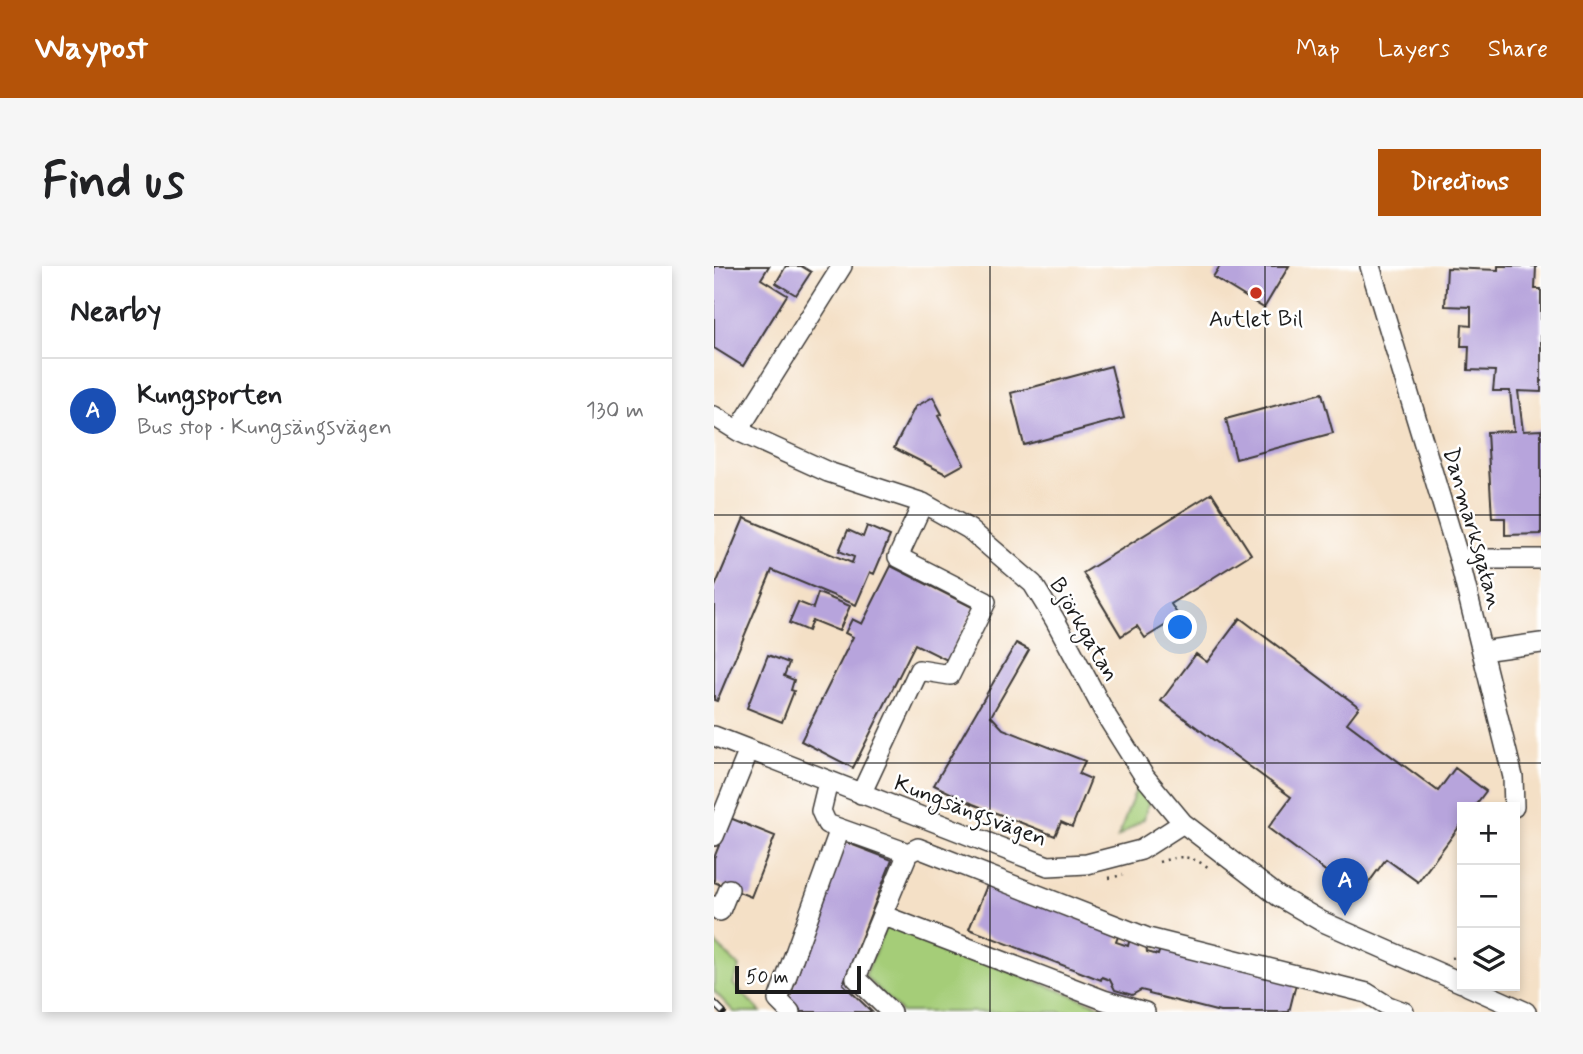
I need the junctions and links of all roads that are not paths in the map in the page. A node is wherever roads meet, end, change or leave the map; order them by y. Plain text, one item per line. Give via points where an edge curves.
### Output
1 (842, 266) edge
2 (1370, 266) edge
3 (714, 416) edge
4 (738, 430) junction
5 (923, 503) junction
6 (1459, 559) junction
7 (1530, 564) edge
8 (1541, 643) edge
9 (1482, 651) junction
10 (714, 736) edge
11 (749, 750) junction
12 (828, 782) junction
13 (861, 794) junction
14 (1514, 802) edge
15 (1183, 823) junction
16 (840, 829) junction
17 (714, 836) edge
18 (908, 853) junction
19 (729, 889) dead end
20 (714, 906) edge
21 (882, 915) junction
22 (1457, 980) edge
23 (1482, 991) edge
24 (1392, 1010) edge
25 (790, 1012) edge
26 (891, 1012) edge
27 (1145, 1012) edge
28 (1526, 1012) edge

1 - 4 street
2 - 6 street, Danmarksgatan
3 - 4 street, Björkgatan
4 - 5 street, Björkgatan via 828,472
5 - 13 street via 898,557 986,603 950,675 919,670
5 - 15 street, Björkgatan via 969,529 1033,584 1144,776
6 - 7 street
6 - 9 street, Danmarksgatan
8 - 9 street
9 - 14 street, Danmarksgatan via 1513,777
10 - 11 street, Kungsängsvägen
11 - 12 street, Kungsängsvägen
11 - 17 street
12 - 13 street, Kungsängsvägen
12 - 16 street via 821,811 827,824
13 - 15 street, Kungsängsvägen via 1048,866 1087,864 1141,850
15 - 22 street via 1278,896 1321,921
16 - 18 street
16 - 25 street via 778,1000
18 - 21 street
18 - 24 street via 918,848 1183,942 1367,993
19 - 20 street via 720,911
21 - 26 street via 856,978
21 - 27 street via 924,938
23 - 28 street

